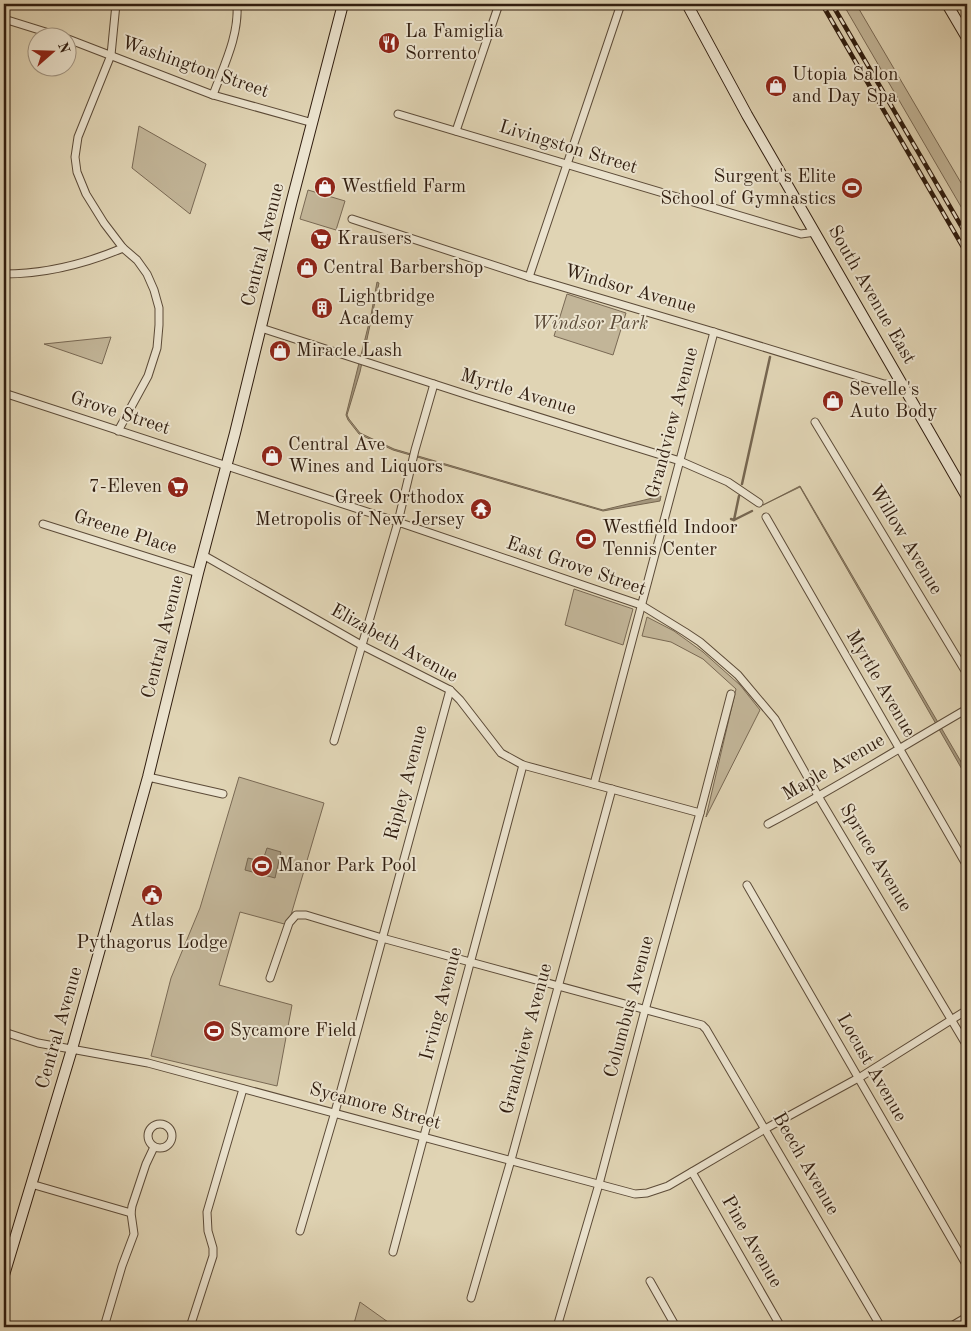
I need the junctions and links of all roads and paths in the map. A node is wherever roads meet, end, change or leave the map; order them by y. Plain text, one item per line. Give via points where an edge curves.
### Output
1 (116, 4) edge
2 (237, 4) edge
3 (343, 4) edge
4 (499, 4) edge
5 (621, 4) edge
6 (687, 4) edge
7 (947, 4) edge
8 (4, 19) edge
9 (33, 28) edge
10 (967, 38) edge
11 (78, 43) edge
12 (111, 56) junction
13 (213, 95) junction
14 (398, 114) dead end
15 (312, 123) junction
16 (456, 131) junction
17 (567, 165) junction
18 (352, 219) dead end
19 (815, 232) junction
20 (123, 248) junction
21 (4, 274) edge
22 (529, 277) junction
23 (261, 328) junction
24 (714, 332) junction
25 (900, 382) junction
26 (434, 384) junction
27 (4, 396) edge
28 (815, 422) dead end
29 (118, 431) junction
30 (680, 461) junction
31 (227, 466) junction
32 (967, 497) edge
33 (759, 503) dead end
34 (766, 517) dead end
35 (398, 522) junction
36 (42, 524) dead end
37 (202, 555) junction
38 (198, 573) junction
39 (641, 605) junction
40 (363, 646) junction
41 (967, 674) edge
42 (450, 690) junction
43 (750, 691) joint
44 (731, 694) dead end
45 (967, 709) edge
46 (334, 741) dead end
47 (898, 749) junction
48 (523, 765) junction
49 (148, 777) junction
50 (594, 784) junction
51 (612, 789) junction
52 (223, 794) dead end
53 (819, 797) junction
54 (700, 813) junction
55 (768, 824) dead end
56 (967, 866) edge
57 (747, 885) dead end
58 (382, 938) junction
59 (470, 962) junction
60 (270, 978) dead end
61 (558, 986) junction
62 (645, 1010) junction
63 (967, 1010) edge
64 (951, 1019) junction
65 (4, 1032) edge
66 (967, 1046) edge
67 (72, 1048) junction
68 (858, 1077) junction
69 (243, 1089) junction
70 (335, 1112) junction
71 (766, 1129) junction
72 (424, 1136) junction
73 (154, 1147) dead end
74 (511, 1160) junction
75 (692, 1172) junction
76 (31, 1184) junction
77 (599, 1184) junction
78 (131, 1213) junction
79 (300, 1231) dead end
80 (392, 1252) dead end
81 (967, 1266) edge
82 (4, 1275) edge
83 (650, 1281) dead end
84 (471, 1298) dead end
85 (967, 1317) edge
86 (104, 1327) edge
87 (190, 1327) edge
88 (557, 1327) edge
89 (676, 1327) edge
90 (781, 1327) edge
91 (881, 1327) edge
92 (950, 1327) edge

1 - 12 street
2 - 13 street via 234,38
3 - 15 main road, Central Avenue
4 - 16 street
5 - 17 street
6 - 19 main road, South Avenue East
7 - 10 main road
8 - 9 street, Washington Street
11 - 12 street, Washington Street
12 - 13 street, Washington Street
12 - 20 street via 78,137 75,157 86,194
13 - 15 street, Washington Street
14 - 16 street, Livingston Street
15 - 23 main road, Central Avenue
16 - 17 street, Livingston Street
17 - 19 street, Livingston Street via 801,234
17 - 22 street
18 - 22 street, Windsor Avenue
19 - 25 main road, South Avenue East
20 - 21 street via 75,265
20 - 29 street via 147,274 159,308 159,325 148,376
22 - 24 street, Windsor Avenue
23 - 26 street, Myrtle Avenue
23 - 31 main road, Central Avenue
24 - 25 street, Windsor Avenue via 884,384
24 - 30 street, Grandview Avenue
25 - 32 main road, South Avenue East
26 - 30 street, Myrtle Avenue
26 - 35 street
27 - 29 street, Grove Street
28 - 41 street, Willow Avenue
29 - 31 street, Grove Street
30 - 33 street, Myrtle Avenue via 728,482
30 - 39 street, Grandview Avenue
31 - 35 street, East Grove Street
31 - 37 main road, Central Avenue
34 - 47 street, Myrtle Avenue
35 - 39 street, East Grove Street
35 - 40 street
36 - 38 street, Greene Place
37 - 38 main road, Central Avenue
37 - 40 street, Elizabeth Avenue
38 - 49 main road, Central Avenue
39 - 43 street, East Grove Street via 700,642 738,675
39 - 50 street, Grandview Avenue
40 - 42 street, Elizabeth Avenue
40 - 46 street
42 - 48 street, Elizabeth Avenue via 501,753
42 - 58 street, Ripley Avenue
43 - 53 street, Spruce Avenue via 775,720
44 - 54 street, Columbus Avenue
45 - 47 street, Maple Avenue
47 - 53 street, Maple Avenue
47 - 56 street, Myrtle Avenue
48 - 50 street, Elizabeth Avenue
48 - 59 street, Irving Avenue
49 - 52 street
49 - 67 main road, Central Avenue
50 - 51 street, Elizabeth Avenue
51 - 54 street, Elizabeth Avenue
51 - 61 street, Grandview Avenue
53 - 55 street, Maple Avenue
53 - 64 street, Spruce Avenue
54 - 62 street, Columbus Avenue
57 - 68 street, Locust Avenue
58 - 59 street
58 - 60 street via 306,915 296,915
58 - 70 street, Ripley Avenue
59 - 61 street
59 - 72 street, Irving Avenue
61 - 62 street
61 - 74 street, Grandview Avenue
62 - 71 street, Beech Avenue via 702,1025
62 - 77 street, Columbus Avenue
63 - 64 street, Sycamore Street
64 - 66 street, Spruce Avenue
64 - 68 street, Sycamore Street
65 - 67 street, Sycamore Street via 38,1043
67 - 69 street, Sycamore Street via 148,1062
67 - 76 main road, Central Avenue
68 - 71 street, Sycamore Street
68 - 81 street, Locust Avenue
69 - 70 street, Sycamore Street
69 - 87 street via 207,1212 213,1256
70 - 72 street, Sycamore Street
70 - 79 street, Ripley Avenue
71 - 75 street, Sycamore Street
71 - 91 street, Beech Avenue
72 - 74 street, Sycamore Street
72 - 80 street, Irving Avenue
73 - 78 street
74 - 77 street, Sycamore Street
74 - 84 street, Grandview Avenue
75 - 77 street, Sycamore Street via 668,1186 641,1194
75 - 90 street, Pine Avenue
76 - 78 street
76 - 82 main road, Central Avenue
77 - 88 street, Columbus Avenue
78 - 86 street via 134,1234
83 - 89 street
85 - 92 street

